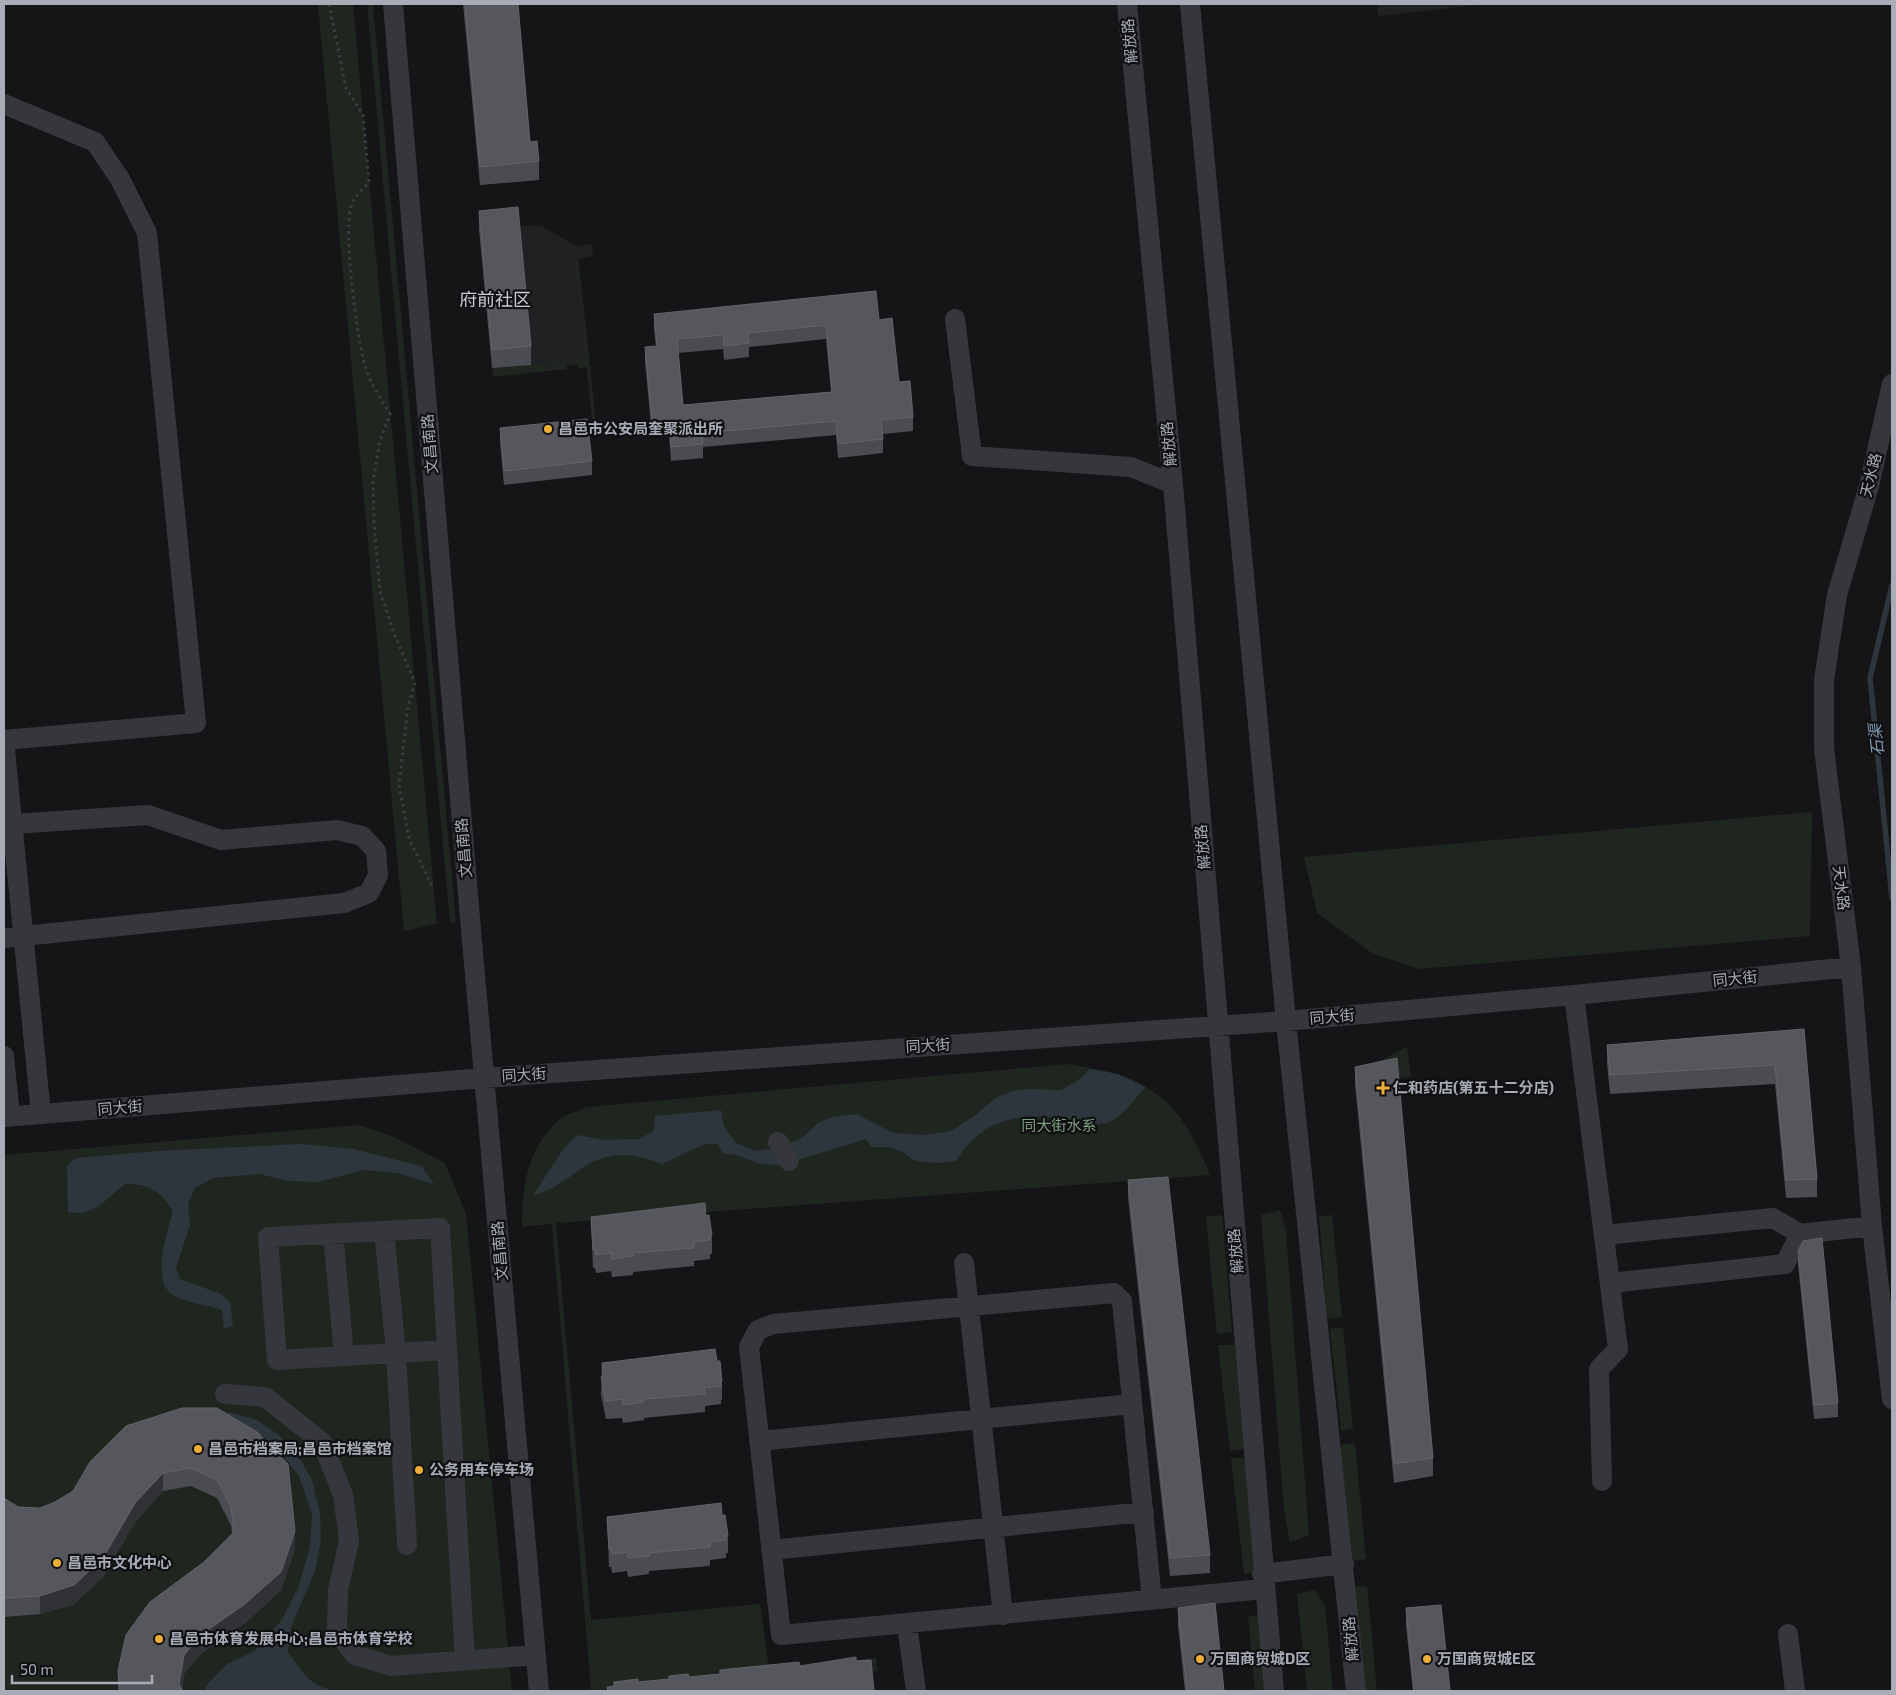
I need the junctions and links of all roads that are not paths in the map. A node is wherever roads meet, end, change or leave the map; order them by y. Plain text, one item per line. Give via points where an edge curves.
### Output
1 (393, 4) edge
2 (1127, 4) edge
3 (1190, 4) edge
4 (4, 104) edge
5 (955, 320) dead end
6 (1892, 384) edge
7 (1173, 484) junction
8 (4, 740) edge
9 (8, 824) edge
10 (14, 937) edge
11 (1851, 967) junction
12 (1574, 995) junction
13 (1286, 1021) junction
14 (1218, 1026) junction
15 (4, 1056) edge
16 (484, 1078) junction
17 (41, 1114) junction
18 (7, 1117) edge
19 (778, 1142) dead end
20 (789, 1161) dead end
21 (1872, 1226) junction
22 (384, 1231) junction
23 (333, 1233) junction
24 (1800, 1234) junction
25 (1604, 1235) junction
26 (964, 1263) dead end
27 (1610, 1283) junction
28 (968, 1306) junction
29 (446, 1350) junction
30 (396, 1352) junction
31 (344, 1354) junction
32 (225, 1394) dead end
33 (1892, 1399) edge
34 (1132, 1404) junction
35 (982, 1420) junction
36 (759, 1442) junction
37 (1602, 1481) dead end
38 (1144, 1512) junction
39 (995, 1527) junction
40 (407, 1545) dead end
41 (771, 1550) junction
42 (1344, 1564) junction
43 (1263, 1582) junction
44 (1152, 1600) junction
45 (1003, 1615) junction
46 (908, 1625) junction
47 (1788, 1634) dead end
48 (536, 1655) junction
49 (465, 1660) junction
50 (539, 1691) edge
51 (916, 1691) edge
52 (1274, 1691) edge
53 (1356, 1691) edge
54 (1794, 1691) edge

1 - 16 street, 文昌南路
2 - 7 street, 解放路
3 - 13 street, 解放路
4 - 8 street via 95,142 120,179 147,232 196,723
5 - 7 street via 972,456 1131,467
6 - 11 street, 天水路 via 1869,486 1837,595 1824,680 1824,748
7 - 14 street, 解放路
8 - 9 street
9 - 10 street
9 - 10 street via 148,815 221,840 337,830 362,836 376,851 378,875 369,893 344,903
10 - 17 street
11 - 12 street, 同大街
11 - 21 street, 天水路
12 - 13 street, 同大街
12 - 25 street
13 - 14 street, 同大街
13 - 42 street, 解放路
14 - 16 street, 同大街
14 - 43 street, 解放路
15 - 18 street
16 - 17 street, 同大街
16 - 48 street, 文昌南路
17 - 18 street, 同大街
19 - 20 street
21 - 24 street
21 - 33 street, 天水路
22 - 23 street
22 - 29 street via 440,1228
22 - 30 street
23 - 31 street
23 - 31 street via 268,1236 278,1360
24 - 25 street via 1773,1218
24 - 27 street via 1785,1264
25 - 27 street
26 - 28 street
27 - 37 street via 1618,1349 1599,1369
28 - 34 street via 1114,1293 1122,1301
28 - 35 street
28 - 36 street via 773,1324 758,1330 748,1347
29 - 30 street
29 - 49 street
30 - 31 street
30 - 40 street
32 - 49 street via 265,1397 322,1442 343,1495 349,1541 338,1590 336,1631 355,1655 391,1666
34 - 35 street
34 - 38 street
35 - 36 street
35 - 39 street
36 - 41 street
38 - 39 street
38 - 44 street
39 - 41 street
39 - 45 street
41 - 46 street via 781,1635
42 - 43 street
42 - 53 street, 解放路
43 - 44 street
43 - 52 street, 解放路
44 - 45 street
45 - 46 street
46 - 51 street
47 - 54 street
48 - 49 street
48 - 50 street, 文昌南路

